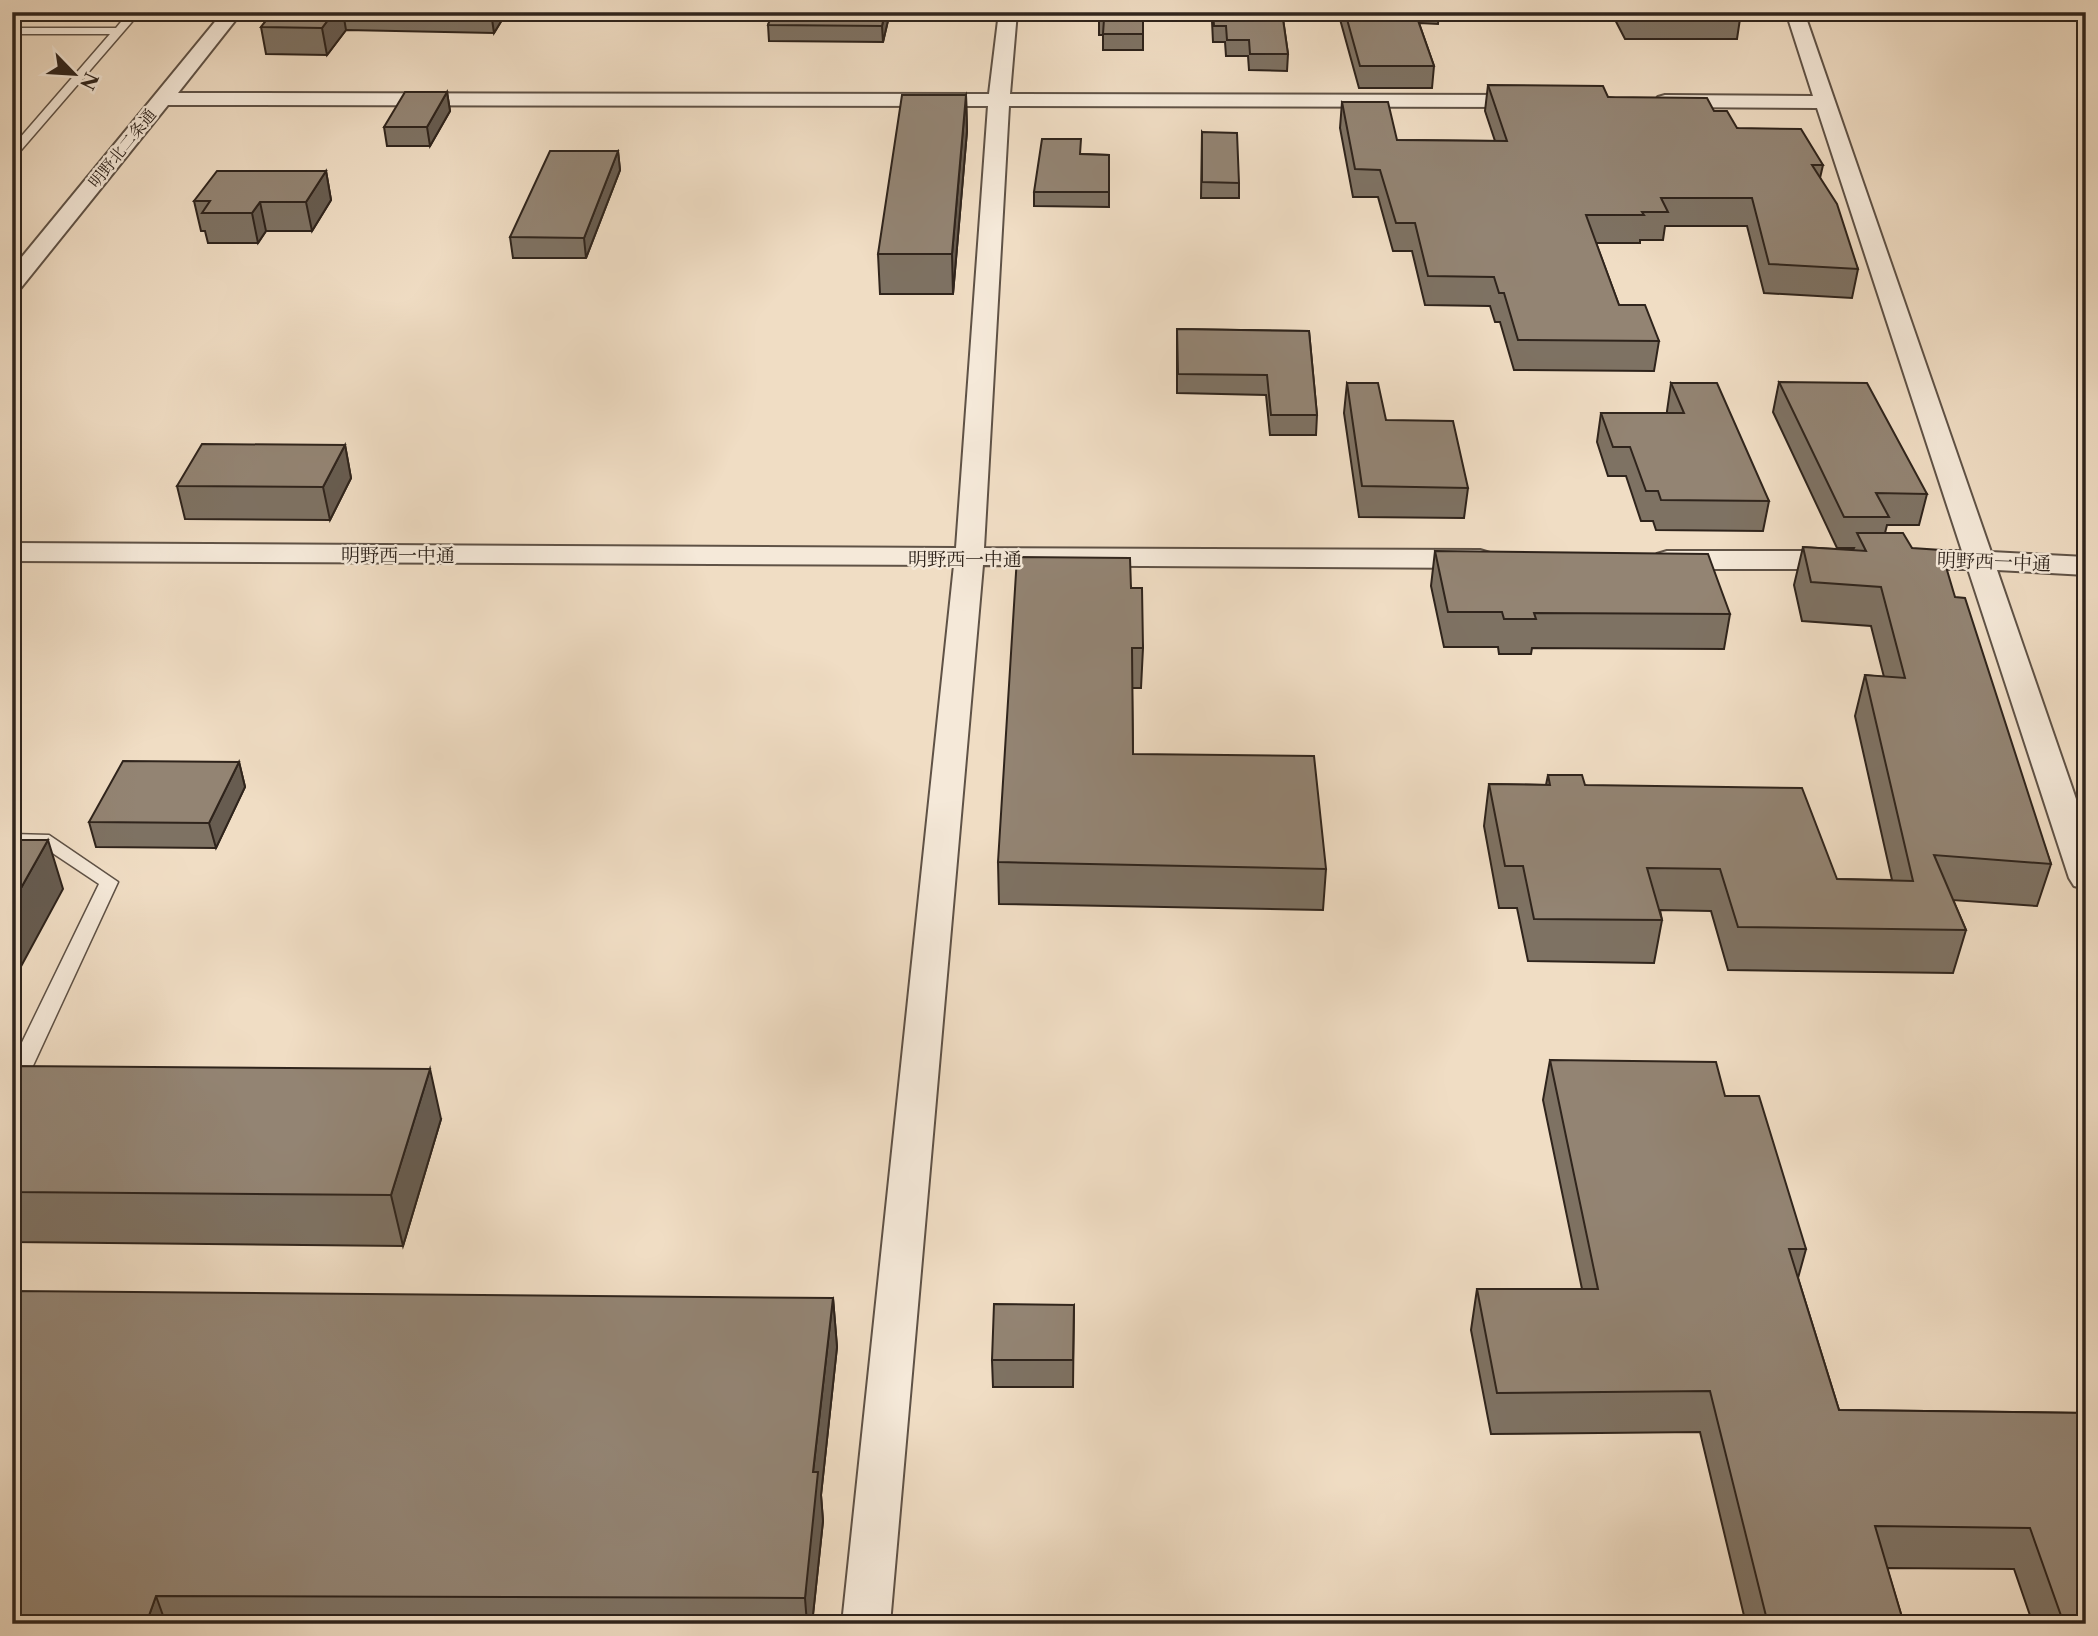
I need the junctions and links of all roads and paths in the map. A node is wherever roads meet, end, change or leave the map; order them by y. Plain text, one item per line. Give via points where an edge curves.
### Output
1 (233, 12) edge
2 (1007, 12) edge
3 (1795, 12) edge
4 (135, 13) edge
5 (12, 31) edge
6 (119, 31) junction
7 (162, 99) junction
8 (999, 99) junction
9 (1551, 101) edge
10 (1648, 101) edge
11 (1827, 102) junction
12 (12, 154) edge
13 (16, 274) edge
14 (12, 552) edge
15 (969, 559) junction
16 (1508, 559) edge
17 (1647, 560) edge
18 (1979, 560) junction
19 (2086, 566) edge
20 (12, 839) edge
21 (2086, 878) edge
22 (12, 1070) edge
23 (866, 1624) edge

1 - 4 lane
1 - 7 street, 明野北二条通
2 - 8 street
3 - 11 street
4 - 6 lane
5 - 6 lane
6 - 12 lane
7 - 8 street
7 - 13 street, 明野北二条通
8 - 9 street
8 - 15 street
10 - 11 street
11 - 18 street
14 - 15 street, 明野西一中通
15 - 16 street, 明野西一中通
15 - 23 street
17 - 18 street, 明野西一中通
18 - 19 street, 明野西一中通
18 - 21 street
20 - 22 lane via 43,839 109,882 21,1070

